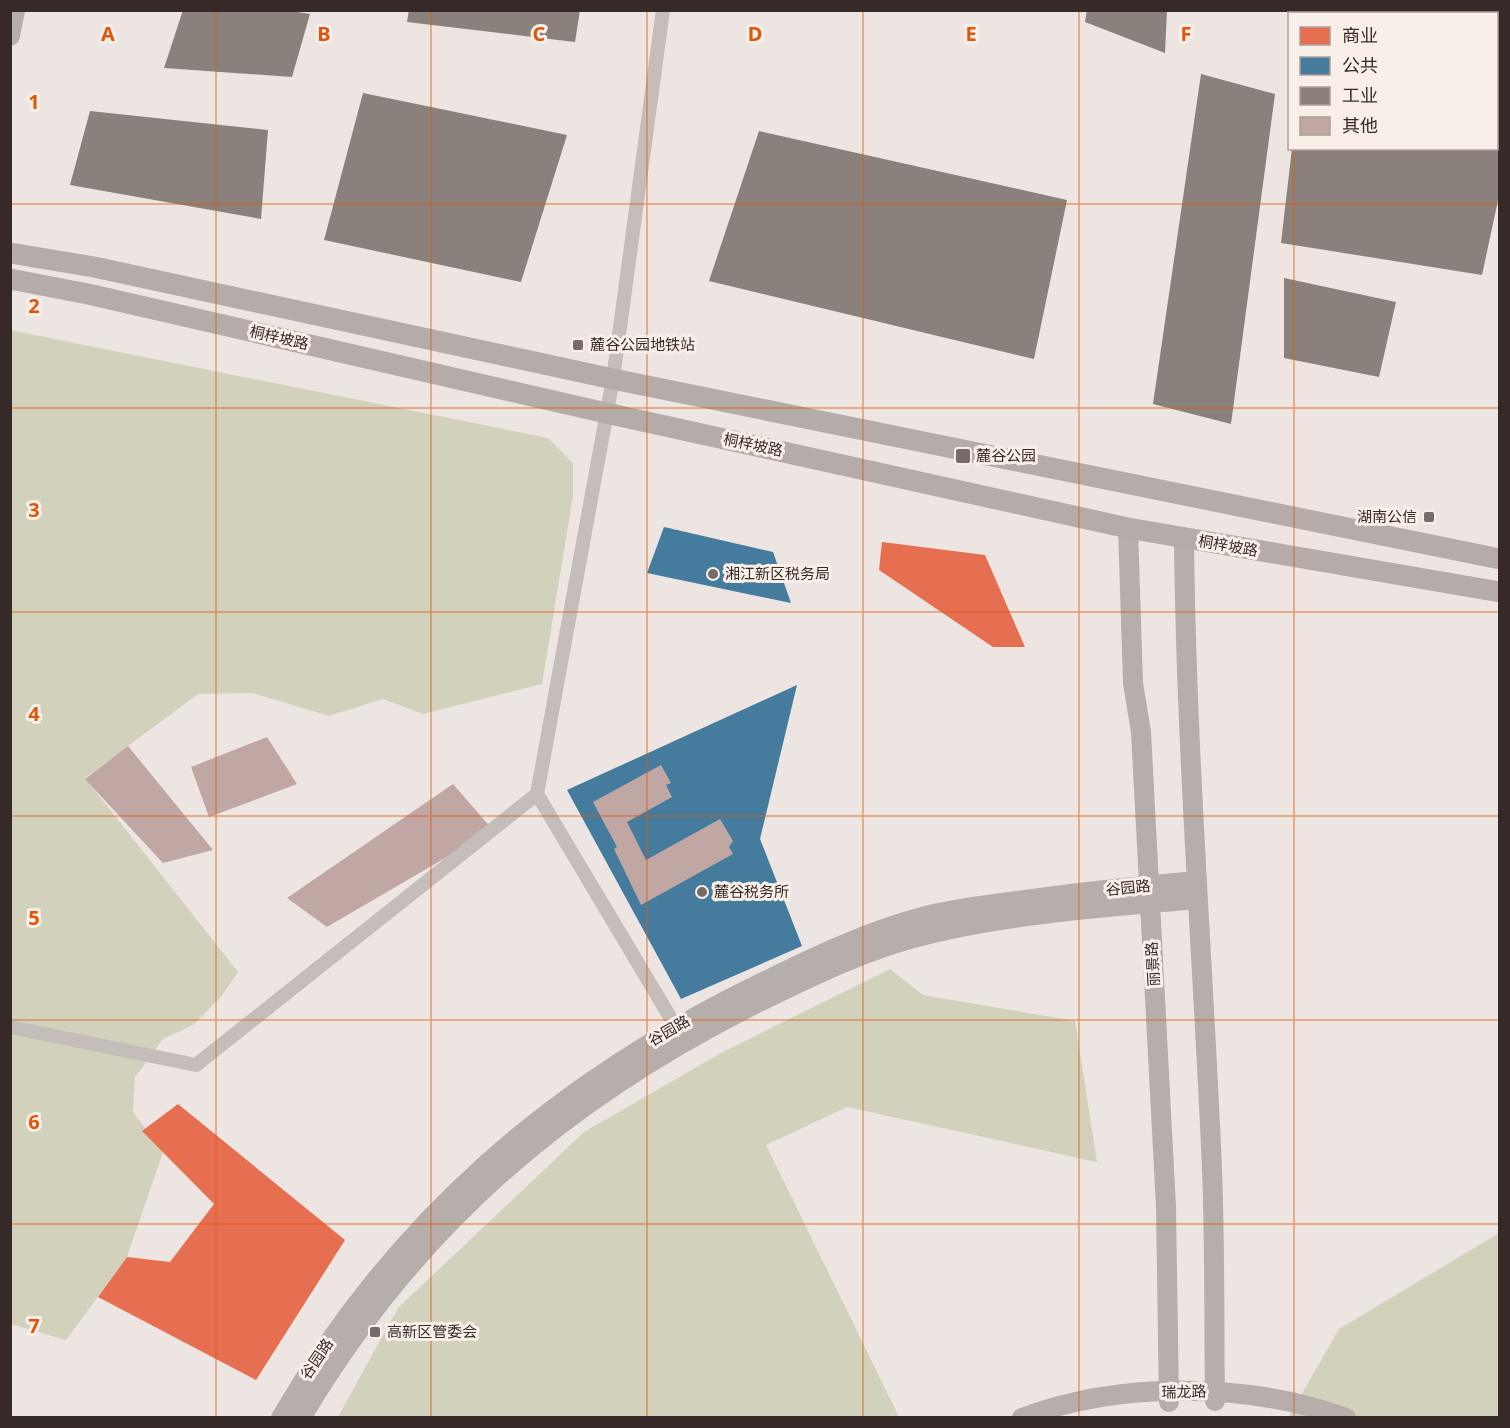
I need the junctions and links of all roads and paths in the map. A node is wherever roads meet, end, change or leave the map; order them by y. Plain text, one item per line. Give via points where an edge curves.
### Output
1 (15, 10) edge
2 (663, 10) edge
3 (10, 36) edge
4 (10, 253) edge
5 (10, 279) edge
6 (613, 379) junction
7 (606, 412) junction
8 (1128, 528) junction
9 (1184, 538) junction
10 (1500, 559) edge
11 (1500, 592) edge
12 (537, 794) junction
13 (1197, 890) junction
14 (1149, 894) junction
15 (10, 1027) edge
16 (676, 1027) junction
17 (1169, 1396) junction
18 (1215, 1396) junction
19 (281, 1418) edge
20 (301, 1418) edge
21 (1022, 1418) edge
22 (1056, 1418) edge
23 (1321, 1418) edge
24 (1347, 1418) edge

1 - 3 main road
2 - 6 street
4 - 6 main road, 桐梓坡路 via 105,269
5 - 7 main road, 桐梓坡路
6 - 7 street
6 - 10 main road, 桐梓坡路
7 - 8 main road, 桐梓坡路
7 - 12 street
8 - 9 main road, 桐梓坡路
8 - 14 main road, 丽景路 via 1133,683 1141,732
9 - 11 main road, 桐梓坡路
9 - 13 main road via 1187,713
12 - 15 street via 196,1065
12 - 16 street
13 - 14 main road, 谷园路
13 - 18 main road via 1212,1180
14 - 16 main road, 谷园路 via 982,906 928,915 796,966
14 - 17 main road, 丽景路 via 1166,1208
14 - 20 main road, 谷园路 via 984,922 899,942 808,978 668,1050 545,1133 452,1221 366,1318
16 - 19 main road, 谷园路 via 611,1066 533,1122 465,1184 354,1306
17 - 18 main road, 瑞龙路
17 - 21 main road, 瑞龙路 via 1093,1400
17 - 22 main road, 瑞龙路
18 - 23 main road, 瑞龙路
18 - 24 main road, 瑞龙路 via 1289,1401

